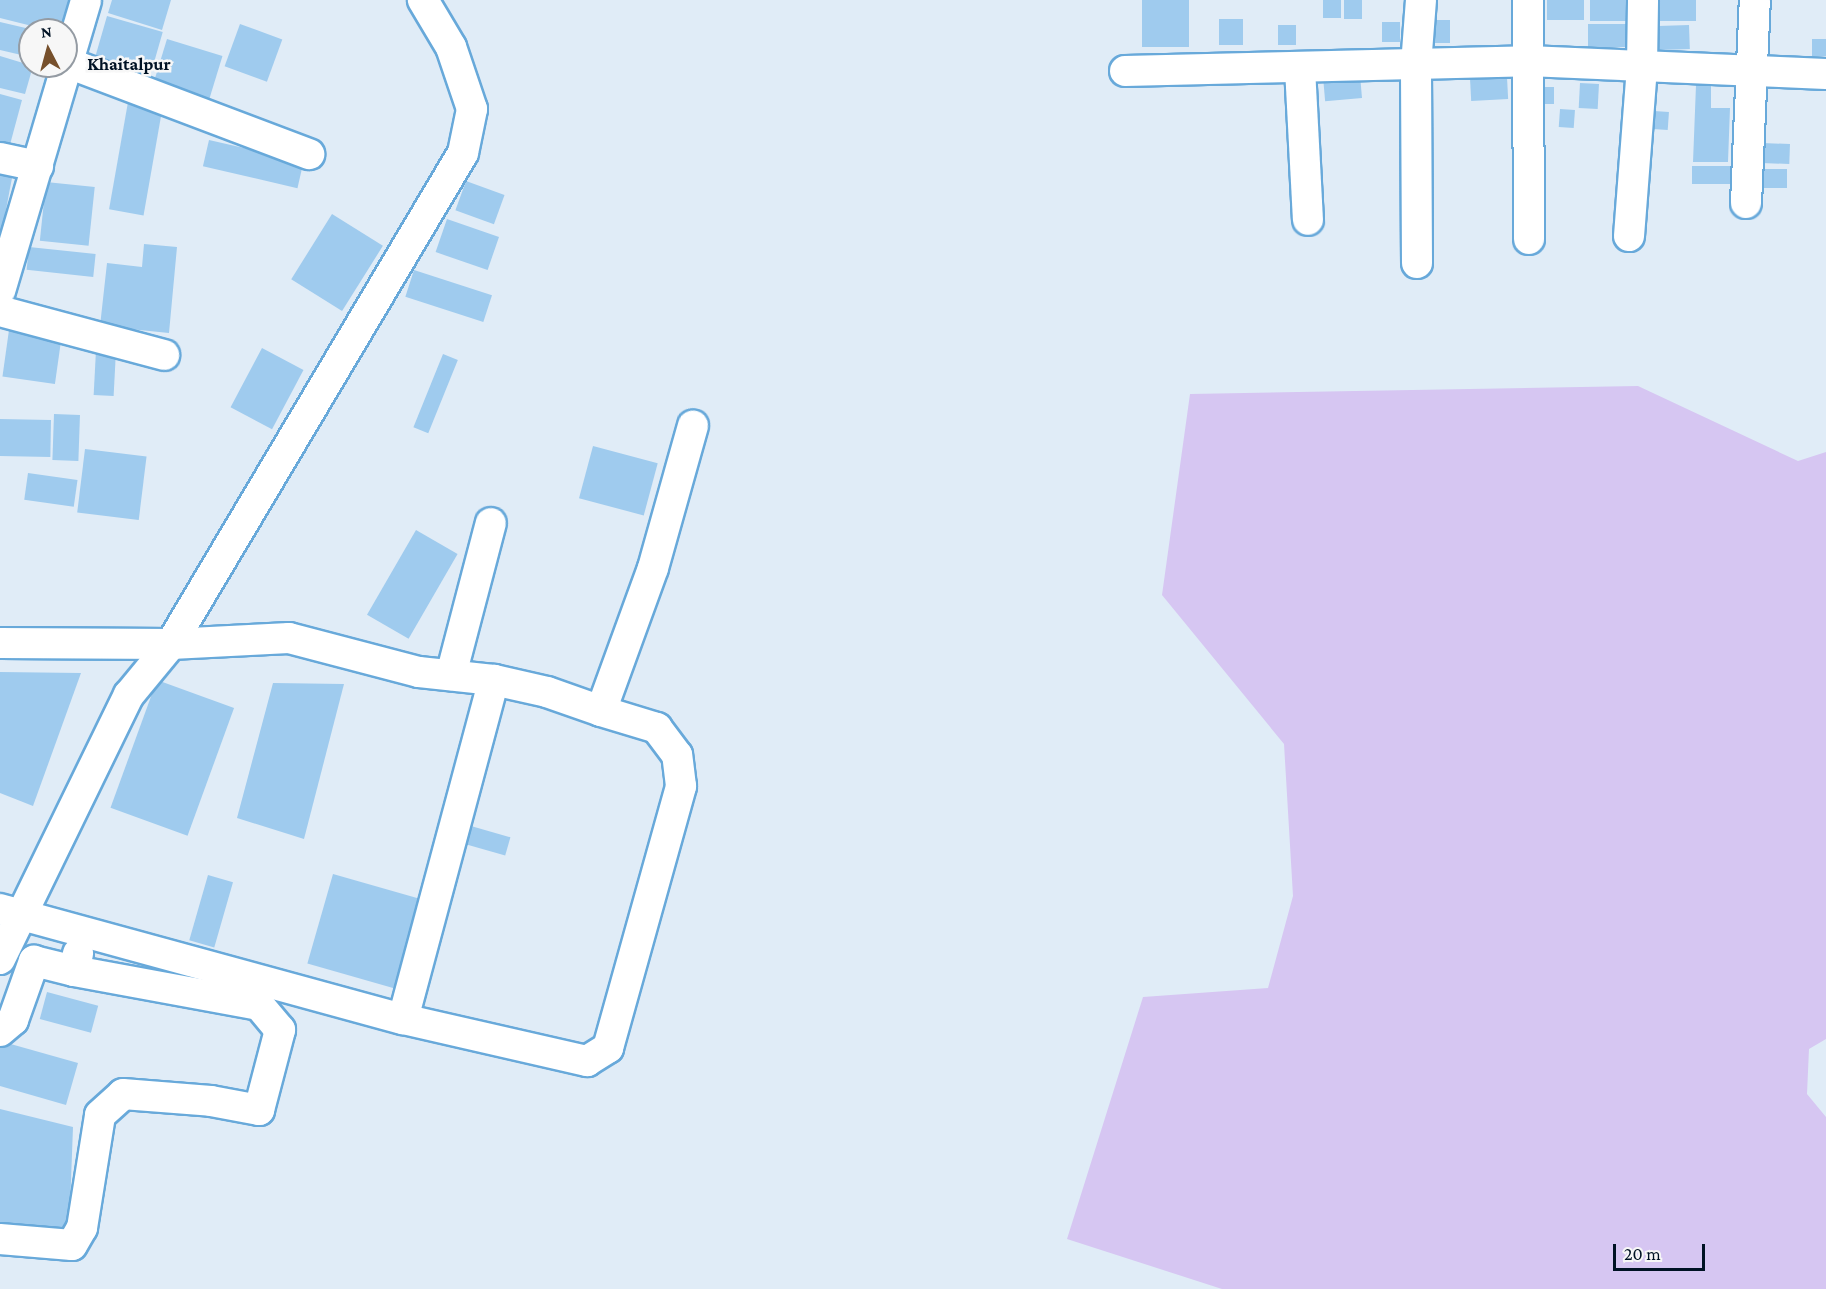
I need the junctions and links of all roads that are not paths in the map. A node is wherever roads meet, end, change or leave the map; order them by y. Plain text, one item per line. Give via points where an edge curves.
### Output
1 (86, 0) edge
2 (423, 0) edge
3 (1420, 0) edge
4 (1528, 0) edge
5 (1643, 0) edge
6 (1755, 0) edge
7 (78, 28) edge
8 (1528, 61) junction
9 (1416, 65) junction
10 (1642, 66) junction
11 (78, 67) edge
12 (1300, 68) junction
13 (1125, 71) dead end
14 (1755, 72) junction
15 (1826, 74) edge
16 (64, 78) edge
17 (309, 154) dead end
18 (0, 158) edge
19 (38, 166) junction
20 (1746, 203) dead end
21 (1308, 220) dead end
22 (1629, 236) dead end
23 (1529, 239) dead end
24 (1417, 263) dead end
25 (0, 291) edge
26 (0, 311) edge
27 (164, 355) dead end
28 (693, 426) dead end
29 (491, 523) dead end
30 (0, 643) edge
31 (171, 644) junction
32 (451, 675) junction
33 (494, 680) junction
34 (602, 711) junction
35 (12, 911) edge
36 (82, 929) junction
37 (0, 959) edge
38 (74, 971) junction
39 (404, 1019) junction
40 (0, 1031) edge
41 (0, 1239) edge

1 - 7 street
2 - 31 street via 451,47 472,109 463,153
3 - 9 street
4 - 8 street
5 - 10 street
6 - 14 street
8 - 9 street
8 - 10 street
8 - 23 street
9 - 12 street
9 - 24 street
10 - 14 street
10 - 22 street
11 - 17 street
12 - 13 street
12 - 21 street
14 - 15 street
14 - 20 street
16 - 19 street
18 - 19 street
19 - 25 street
26 - 27 street
28 - 34 street via 653,568
29 - 32 street
30 - 31 street
31 - 32 street via 289,639 419,672
31 - 35 street via 129,695
32 - 33 street
33 - 34 street via 547,692
33 - 39 street
34 - 39 street via 657,728 677,754 681,786 608,1048 587,1062
35 - 36 street
35 - 37 street
36 - 38 street
36 - 39 street
38 - 40 street via 34,961 13,1020
38 - 41 street via 259,1005 280,1030 259,1110 211,1101 123,1094 100,1115 82,1228 72,1245

